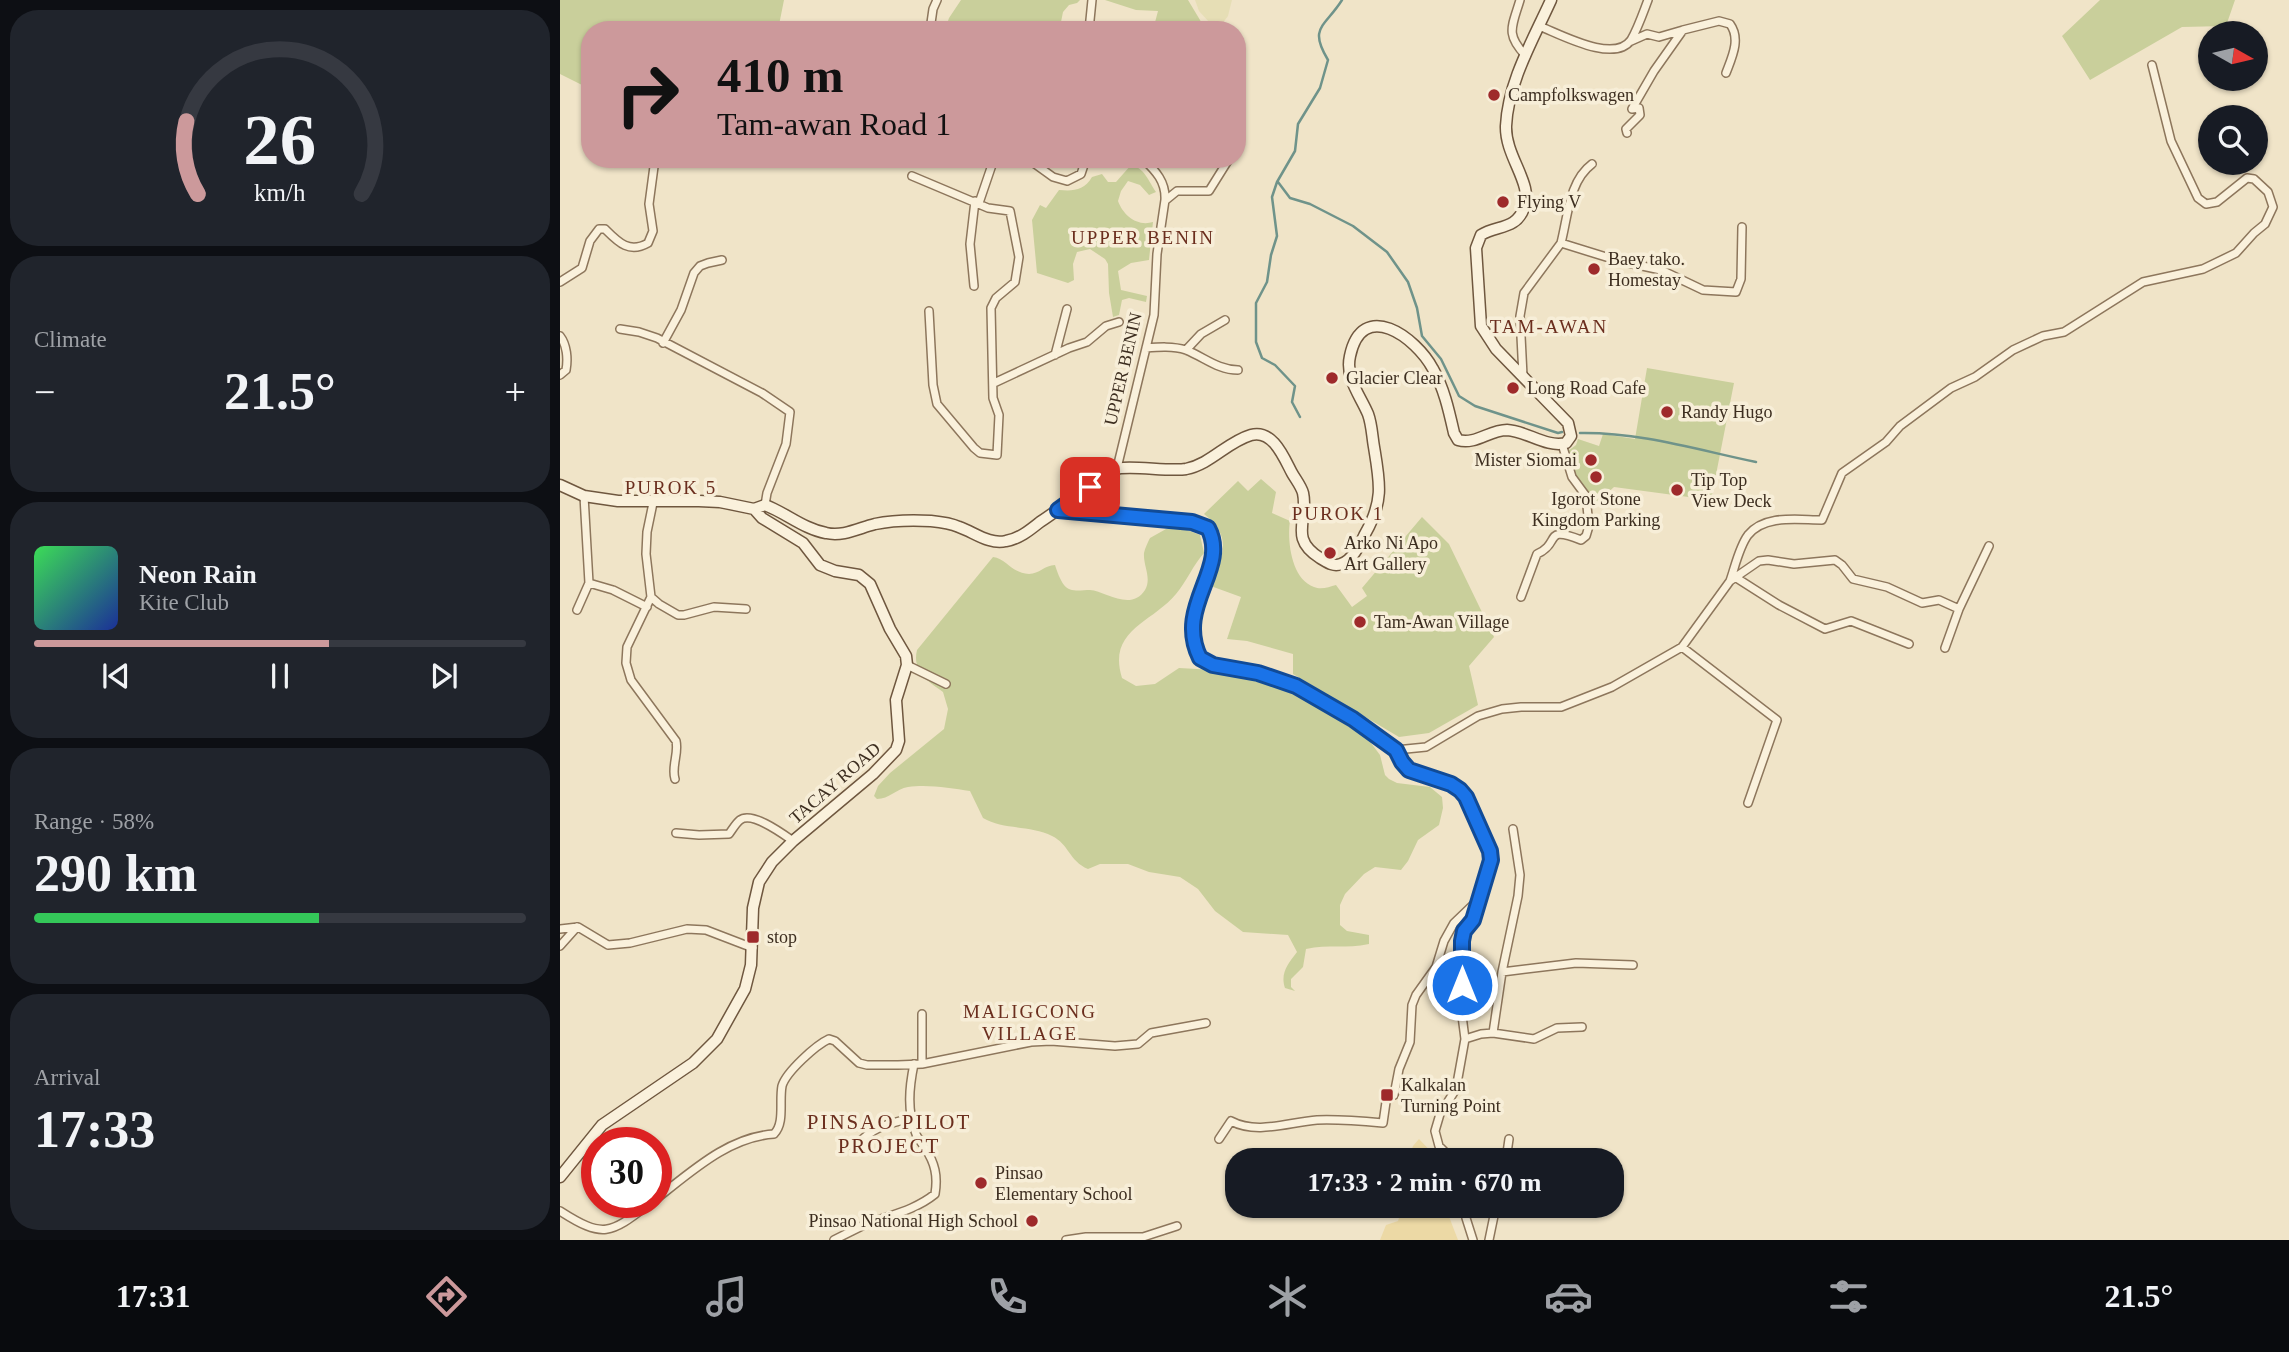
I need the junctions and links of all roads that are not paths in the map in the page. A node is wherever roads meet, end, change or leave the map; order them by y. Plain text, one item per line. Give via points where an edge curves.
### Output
1 (937, 0) edge
2 (1092, 0) edge
3 (1520, 0) edge
4 (1550, 0) edge
5 (1648, 0) edge
6 (931, 21) edge
7 (1091, 21) edge
8 (1539, 26) junction
9 (1683, 30) junction
10 (1629, 42) junction
11 (1526, 56) junction
12 (2152, 65) dead end
13 (1726, 74) dead end
14 (1627, 134) dead end
15 (1592, 164) dead end
16 (654, 168) edge
17 (992, 168) edge
18 (1040, 168) edge
19 (1083, 168) edge
20 (1151, 168) edge
21 (1223, 168) edge
22 (912, 176) dead end
23 (1165, 200) junction
24 (977, 202) junction
25 (1742, 227) dead end
26 (1562, 243) junction
27 (722, 261) dead end
28 (560, 282) edge
29 (974, 286) dead end
30 (1067, 309) dead end
31 (929, 311) dead end
32 (1226, 320) dead end
33 (1119, 322) dead end
34 (620, 329) dead end
35 (560, 336) edge
36 (663, 343) junction
37 (1146, 348) junction
38 (1186, 350) junction
39 (1055, 355) junction
40 (1238, 370) dead end
41 (560, 374) edge
42 (1523, 376) junction
43 (994, 383) junction
44 (1562, 444) junction
45 (1117, 468) junction
46 (560, 485) edge
47 (584, 496) junction
48 (653, 503) junction
49 (765, 505) junction
50 (754, 509) junction
51 (1058, 510) junction
52 (1989, 546) dead end
53 (1733, 579) junction
54 (589, 583) junction
55 (652, 597) junction
56 (1521, 597) dead end
57 (647, 607) junction
58 (1959, 608) junction
59 (746, 609) dead end
60 (577, 610) dead end
61 (1909, 644) dead end
62 (1682, 647) junction
63 (1945, 648) dead end
64 (907, 665) junction
65 (946, 684) dead end
66 (1396, 750) junction
67 (675, 779) dead end
68 (1748, 803) dead end
69 (1513, 829) dead end
70 (676, 833) dead end
71 (793, 841) junction
72 (1479, 900) junction
73 (578, 927) junction
74 (560, 929) edge
75 (560, 946) edge
76 (753, 948) junction
77 (1633, 965) dead end
78 (1502, 972) junction
79 (922, 1014) dead end
80 (1206, 1023) dead end
81 (1582, 1027) dead end
82 (1493, 1033) junction
83 (1465, 1039) junction
84 (918, 1064) junction
85 (912, 1118) junction
86 (1219, 1139) dead end
87 (1509, 1139) dead end
88 (854, 1147) dead end
89 (1441, 1148) edge
90 (1508, 1148) edge
91 (560, 1177) edge
92 (672, 1187) edge
93 (560, 1212) edge
94 (631, 1218) edge
95 (1466, 1218) edge
96 (1494, 1218) edge
97 (1177, 1226) dead end
98 (834, 1240) edge
99 (1066, 1240) edge
100 (1473, 1240) edge
101 (1489, 1240) edge

1 - 6 street
2 - 7 street
3 - 11 street via 1512,37
4 - 8 main road
5 - 10 street
8 - 10 street via 1603,50
8 - 11 main road
9 - 10 street via 1659,37 1647,34
9 - 13 street via 1719,21 1730,24 1736,34
9 - 14 street via 1632,108 1639,108 1640,115 1626,129
11 - 42 main road via 1513,87 1506,128 1510,154 1525,185 1526,203 1518,219 1484,233 1476,248 1481,326
12 - 53 street via 2171,141 2198,198 2206,204 2217,202 2247,178 2254,179 2271,198 2273,207 2265,224 2219,263 2143,282 2064,332 2013,350 1951,388 1842,472 1822,520 1777,519 1748,534
15 - 26 street via 1575,183
16 - 28 street via 649,204 653,232 648,243 621,245 605,229 599,229 582,268
17 - 24 street
18 - 19 street via 1067,181
20 - 23 street via 1166,192
21 - 23 street via 1209,191 1177,191
22 - 24 street
23 - 37 street, UPPER BENIN via 1154,315
24 - 29 street via 970,244
24 - 43 street via 1010,211 1018,257 1015,282 991,308
25 - 26 street via 1741,279 1736,292 1703,290 1661,270
26 - 42 street via 1524,293 1520,316
27 - 36 street via 700,266 694,273
30 - 39 street
31 - 43 street via 937,404 974,448 988,454 997,454 999,415
32 - 38 street via 1201,334
33 - 39 street
34 - 36 street via 650,335
35 - 41 street via 567,364
36 - 49 street via 790,412 786,444
37 - 38 street
37 - 45 street, UPPER BENIN
38 - 40 street via 1219,367
39 - 43 street
42 - 44 main road via 1568,423 1570,439
44 - 45 main road via 1505,430 1473,440 1457,439 1433,368 1401,334 1377,325 1360,335 1348,365 1371,423 1380,495 1372,523 1343,563 1327,563 1305,543 1300,530 1302,488 1277,446 1261,434 1244,438 1187,469
44 - 56 street via 1572,477 1586,496 1588,531 1581,540 1555,535 1545,551 1537,554
45 - 51 main road
46 - 47 main road
47 - 48 main road
47 - 54 street
48 - 50 main road via 720,502
48 - 55 street via 646,554
49 - 50 main road
49 - 51 main road via 824,533 837,535 887,522 918,520 952,524 998,542 1020,537
50 - 64 main road via 803,543 820,565 859,575 870,584
51 - 66 street via 1192,522 1208,528 1214,554 1196,602 1193,625 1200,658 1296,686
52 - 58 street
53 - 58 street via 1768,559 1794,564 1835,561 1853,579 1887,587 1922,603 1939,600
53 - 61 street via 1825,629 1851,621
53 - 62 street
54 - 57 street
54 - 60 street
55 - 57 street
55 - 59 street via 678,615 714,607
57 - 67 street via 627,647 628,674 676,741
58 - 63 street
62 - 66 street via 1570,705 1502,709 1478,716 1426,747
62 - 68 street via 1777,720
64 - 65 street
64 - 71 main road, TACAY ROAD via 897,700 900,741 896,750
66 - 72 street via 1409,770 1451,784 1466,797 1490,851
69 - 78 street via 1520,875
70 - 71 street via 729,834 739,821 748,818
71 - 76 main road, TACAY ROAD via 759,882 753,908
72 - 83 street via 1462,941 1460,1000
72 - 86 street via 1454,923 1436,967 1416,995 1410,1042 1394,1095 1387,1095 1383,1123 1318,1120 1255,1128 1231,1121
73 - 74 street
73 - 75 street
73 - 76 street via 608,945 687,929 706,930
76 - 91 main road, TACAY ROAD via 745,989 711,1046 602,1125
77 - 78 street via 1576,963
78 - 82 street
79 - 84 street
80 - 84 street via 1151,1033 1138,1044 1031,1042
81 - 82 street via 1558,1028 1534,1039
82 - 83 street
83 - 89 street via 1455,1089 1435,1131
84 - 85 street via 909,1093
84 - 92 street via 867,1065 835,1041 824,1042 786,1075 780,1128 774,1134 752,1137 709,1159
85 - 88 street via 880,1126
85 - 98 street via 916,1136 935,1167 935,1194 902,1213
87 - 90 street
93 - 94 street via 592,1233 604,1233
95 - 100 street
96 - 101 street
97 - 99 street via 1143,1237

